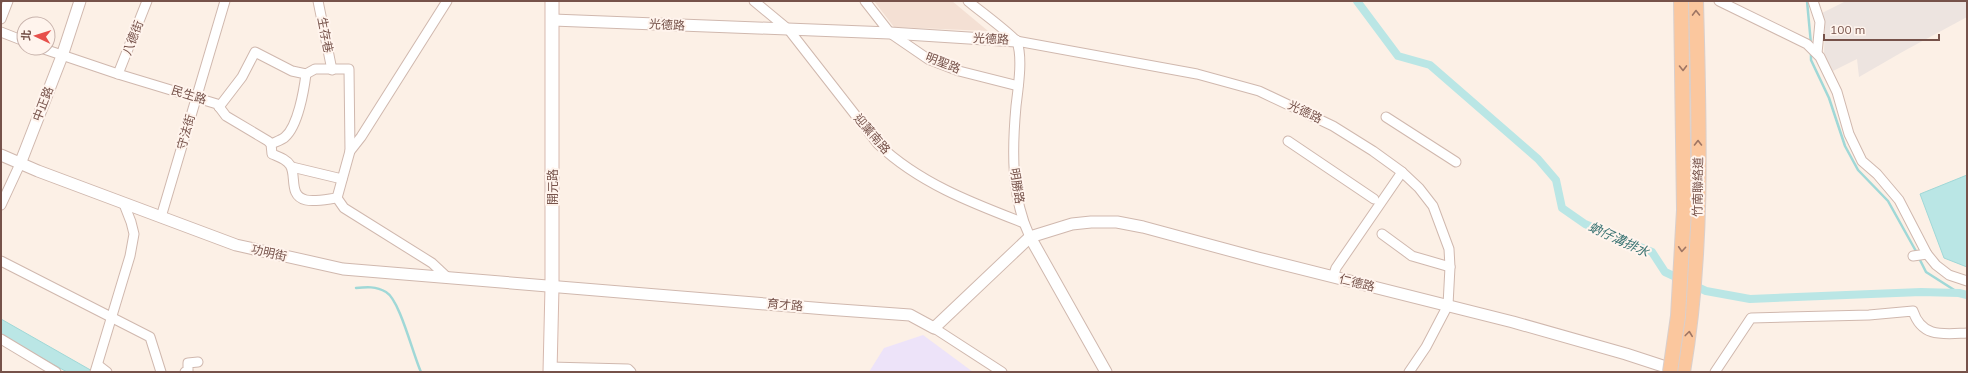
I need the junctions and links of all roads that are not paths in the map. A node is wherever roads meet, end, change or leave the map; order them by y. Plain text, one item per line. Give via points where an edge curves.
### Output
1 (8, 1) edge
2 (80, 1) edge
3 (147, 1) edge
4 (225, 1) edge
5 (318, 1) edge
6 (447, 1) edge
7 (552, 1) edge
8 (754, 1) edge
9 (865, 1) edge
10 (968, 1) edge
11 (1681, 1) edge
12 (1696, 1) edge
13 (1719, 1) edge
14 (1813, 1) edge
15 (1, 19) edge
16 (553, 20) junction
17 (789, 30) junction
18 (1, 32) edge
19 (890, 33) junction
20 (16, 38) edge
21 (1016, 41) junction
22 (1813, 49) junction
23 (56, 54) edge
24 (62, 56) junction
25 (332, 70) junction
26 (118, 74) junction
27 (306, 74) junction
28 (1018, 86) junction
29 (197, 97) junction
30 (219, 107) junction
31 (1386, 117) dead end
32 (1288, 141) dead end
33 (271, 144) junction
34 (350, 151) junction
35 (1, 154) edge
36 (1456, 162) dead end
37 (20, 164) junction
38 (292, 167) junction
39 (1402, 172) junction
40 (342, 179) junction
41 (337, 198) junction
42 (1374, 199) dead end
43 (124, 204) junction
44 (1, 205) edge
45 (1691, 210) junction
46 (161, 217) junction
47 (1024, 223) junction
48 (1382, 234) dead end
49 (1030, 237) junction
50 (1927, 254) junction
51 (1913, 256) dead end
52 (1, 261) edge
53 (1450, 267) junction
54 (1333, 277) junction
55 (448, 278) junction
56 (1967, 281) edge
57 (552, 287) junction
58 (1448, 305) junction
59 (112, 319) junction
60 (934, 328) junction
61 (1967, 333) edge
62 (1, 338) edge
63 (198, 362) dead end
64 (97, 368) edge
65 (1100, 369) edge
66 (550, 370) edge
67 (56, 372) edge
68 (107, 372) edge
69 (161, 372) edge
70 (186, 372) edge
71 (631, 372) edge
72 (1002, 372) edge
73 (1408, 372) edge
74 (1670, 372) edge
75 (1682, 372) edge
76 (1715, 372) edge

1 - 15 street
2 - 24 street, 中正路
3 - 26 street, 八德街
4 - 29 street, 守法街
5 - 25 street, 生存巷
6 - 34 street
7 - 16 main road, 開元路
8 - 17 street, 迎薰南路
9 - 19 street, 明聖路
10 - 21 street
11 -> 45 main road, 竹南聯絡道
45 -> 12 main road, 竹南聯絡道
13 - 22 street
14 - 22 street via 1820,22
16 - 17 street, 光德路
16 - 57 main road, 開元路
17 - 19 street, 光德路
17 - 47 street, 迎薰南路 via 890,156 923,178 959,197
18 - 20 street
19 - 21 street, 光德路
19 - 28 street, 明聖路 via 928,59 959,71
21 - 28 street, 明勝路 via 1019,52
21 - 39 street, 光德路 via 1197,74 1259,91 1333,126 1373,150
22 - 50 street via 1820,57 1837,92 1849,134 1862,161 1899,200
23 - 24 street, 民生路
24 - 26 street, 民生路
24 - 37 street, 中正路
25 - 27 street via 315,69
25 - 34 street via 349,69
26 - 29 street, 民生路
27 - 30 street via 292,71 255,52 242,77
27 - 33 street via 302,100 291,128 285,137
28 - 47 street, 明勝路 via 1013,148 1018,198
29 - 30 street, 民生路
29 - 46 street, 守法街
30 - 33 street, 民生路 via 226,116
31 - 36 street
32 - 42 street
33 - 38 street, 民生路 via 272,154 286,160
34 - 40 street
35 - 37 street, 功明街
37 - 43 street, 功明街
37 - 44 street, 中正路
38 - 40 street
38 - 41 street via 294,190 300,198
39 - 53 street, 光德路 via 1433,206 1449,249
39 - 54 street via 1336,268
40 - 41 street
41 - 55 street via 344,208 432,263
43 - 46 street, 功明街
43 - 59 street via 134,234
45 -> 74 main road, 竹南聯絡道, bridge
75 -> 45 main road, 竹南聯絡道 via 1690,334
46 - 55 street, 功明街 via 236,245 311,263 343,269
47 - 49 street, 明勝路
48 - 53 street via 1412,256
49 - 54 street, 仁德路 via 1072,224 1117,222
49 - 60 street
49 - 65 street, 明勝路
50 - 51 street
50 - 56 street via 1949,275
52 - 59 street
53 - 58 street, 光德路
54 - 58 street, 仁德路
55 - 57 street, 功明街
57 - 60 street, 育才路 via 910,314
57 - 66 main road, 開元路
58 - 73 street via 1426,346
58 - 75 street, 仁德路
59 - 64 street
59 - 69 street via 150,337
60 - 72 street, 育才路
61 - 76 street via 1944,334 1924,330 1913,311 1869,316 1751,318
62 - 67 street
63 - 70 street via 188,363
64 - 68 street
66 - 71 street via 628,368

